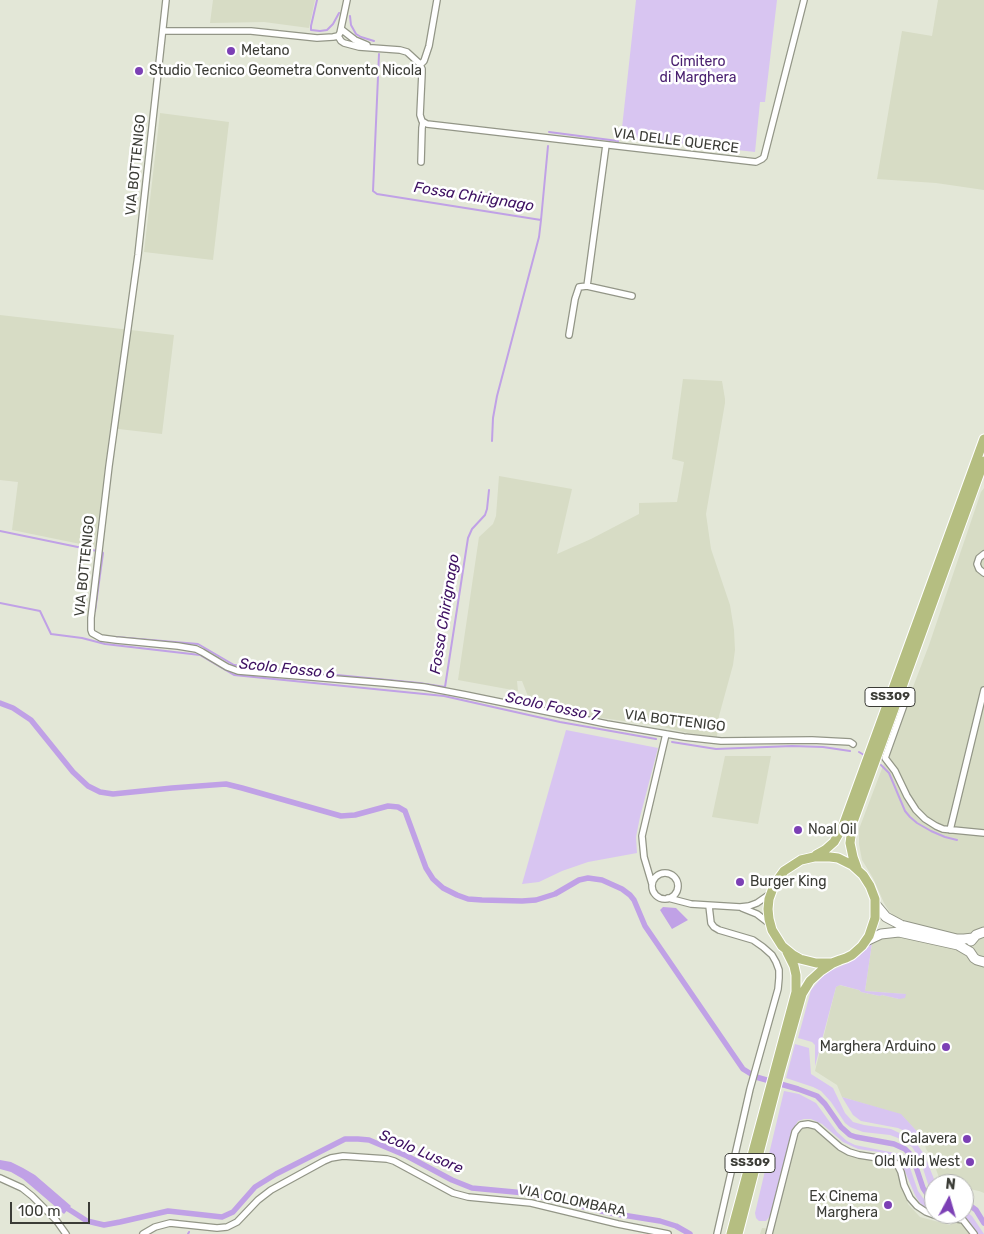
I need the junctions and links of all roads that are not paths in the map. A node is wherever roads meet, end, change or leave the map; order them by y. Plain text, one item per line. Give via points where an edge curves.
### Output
1 (166, 0) edge
2 (347, 0) edge
3 (437, 0) edge
4 (804, 0) edge
5 (342, 29) junction
6 (163, 31) junction
7 (338, 36) junction
8 (373, 47) junction
9 (420, 65) junction
10 (423, 122) junction
11 (606, 145) junction
12 (421, 162) dead end
13 (588, 286) junction
14 (632, 296) dead end
15 (569, 335) dead end
16 (984, 439) edge
17 (984, 461) edge
18 (984, 472) edge
19 (974, 489) junction
20 (984, 554) edge
21 (984, 573) edge
22 (984, 690) edge
23 (904, 705) dead end
24 (666, 734) junction
25 (853, 744) dead end
26 (950, 830) junction
27 (984, 834) edge
28 (814, 857) junction
29 (646, 864) junction
30 (859, 871) junction
31 (663, 873) junction
32 (652, 884) junction
33 (677, 890) junction
34 (770, 894) junction
35 (668, 898) junction
36 (684, 902) junction
37 (876, 905) junction
38 (709, 906) junction
39 (740, 907) junction
40 (770, 924) junction
41 (984, 932) edge
42 (973, 938) junction
43 (866, 941) junction
44 (786, 950) junction
45 (970, 952) junction
46 (840, 960) junction
47 (984, 962) edge
48 (777, 1072) junction
49 (772, 1092) junction
50 (0, 1178) edge
51 (66, 1234) edge
52 (143, 1234) edge
53 (668, 1234) edge
54 (717, 1234) edge
55 (731, 1234) edge
56 (738, 1234) edge
57 (769, 1234) edge
58 (974, 1234) edge

1 - 6 street, VIA BOTTENIGO
2 - 5 street
3 - 9 street via 429,46
4 - 11 street, VIA DELLE QUERCE via 762,159 744,161
5 - 7 street
5 - 8 street via 355,40
6 - 7 street via 251,31 326,39
6 - 24 street, VIA BOTTENIGO via 138,255 108,466 91,632 101,638 196,650 238,671 424,687
7 - 8 street via 344,43
8 - 9 street via 407,52
9 - 10 street via 420,118
10 - 11 street, VIA DELLE QUERCE
10 - 12 street
11 - 13 street
13 - 14 street
13 - 15 street via 578,289
16 - 28 main road, SS309 via 844,826 834,842
17 - 19 main road, SS309
18 - 19 main road
19 - 30 main road, SS309 via 853,822 850,843
20 - 21 street via 977,564
22 - 26 street
23 - 26 street via 885,758 916,810 936,826
24 - 25 street, VIA BOTTENIGO via 711,741 812,740
24 - 29 street via 642,836
26 - 27 street
28 - 30 main road, SS309 via 838,858
28 - 34 main road, SS309 via 801,860 787,869
29 - 31 street
29 - 32 street
30 - 37 main road, SS309 via 873,892
31 - 32 street
31 - 33 street via 675,878
32 - 35 street via 657,896
33 - 35 street
33 - 36 street
34 - 39 street via 757,903
34 - 40 main road, SS309
35 - 36 street
36 - 38 street
37 - 42 street via 886,917 900,925 957,938
37 - 43 main road via 874,924
38 - 39 street
38 - 54 street via 714,927 760,944 772,955 778,966 779,978
39 - 40 street
40 - 44 main road, SS309
41 - 42 street
42 - 45 street
43 - 45 street via 881,934 899,932 958,945
43 - 46 main road, SS309 via 857,951
44 - 46 main road, SS309 via 808,962 824,964
44 - 48 main road, SS309 via 794,966 796,992
45 - 47 street via 974,958
46 - 48 main road, SS309 via 815,976 802,994
48 - 49 main road, SS309
49 - 55 main road, SS309
49 - 56 main road, SS309
50 - 51 street via 32,1196
52 - 53 street, VIA COLOMBARA via 170,1223 227,1227 272,1190 324,1161 343,1156 394,1161 447,1190 468,1197 531,1203
57 - 58 street via 796,1132 801,1125 808,1124 816,1126 849,1152 891,1160 897,1164 910,1198 917,1206 934,1215 964,1220

